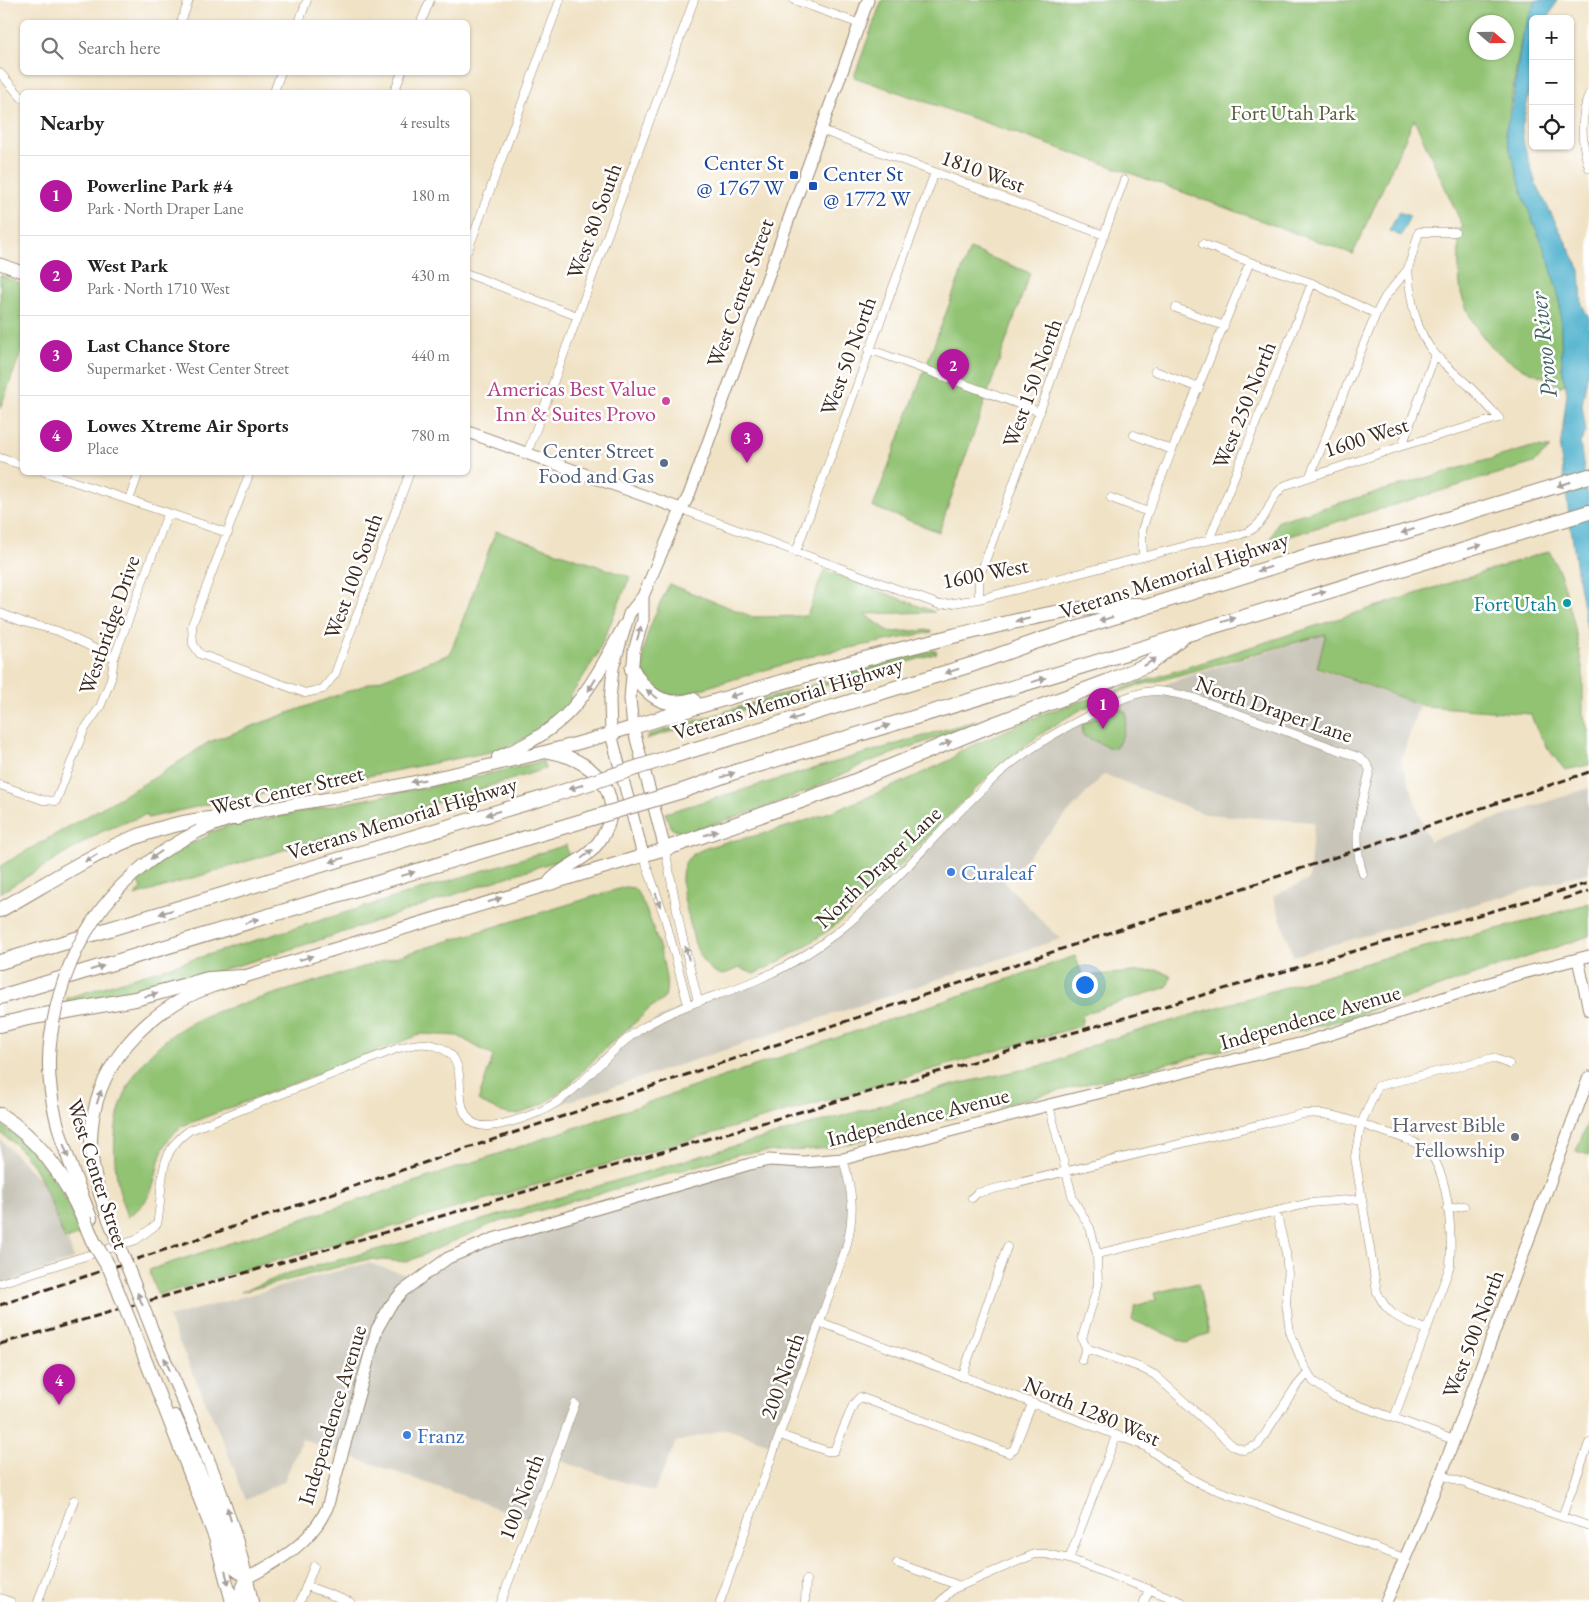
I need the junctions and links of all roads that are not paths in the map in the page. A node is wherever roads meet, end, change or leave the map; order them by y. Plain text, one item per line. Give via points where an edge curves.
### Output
1 (189, 0) edge
2 (307, 0) edge
3 (430, 0) edge
4 (560, 0) edge
5 (694, 0) edge
6 (794, 0) edge
7 (868, 0) edge
8 (182, 20) edge
9 (300, 20) edge
10 (422, 20) edge
11 (860, 24) junction
12 (0, 73) edge
13 (280, 75) edge
14 (401, 75) edge
15 (275, 90) edge
16 (395, 90) edge
17 (1589, 94) edge
18 (20, 96) edge
19 (821, 130) junction
20 (1589, 168) edge
21 (935, 172) junction
22 (1124, 180) dead end
23 (1455, 232) dead end
24 (1104, 235) junction
25 (1203, 244) dead end
26 (470, 245) edge
27 (1250, 262) junction
28 (0, 264) edge
29 (1408, 268) junction
30 (20, 271) edge
31 (470, 275) edge
32 (1312, 283) junction
33 (1176, 308) dead end
34 (1376, 314) junction
35 (577, 316) junction
36 (1224, 326) junction
37 (869, 349) junction
38 (1435, 355) junction
39 (1155, 371) dead end
40 (1198, 388) junction
41 (1040, 412) junction
42 (470, 433) edge
43 (1134, 435) dead end
44 (1402, 446) junction
45 (1172, 450) junction
46 (527, 454) junction
47 (0, 458) edge
48 (20, 464) edge
49 (54, 475) edge
50 (138, 475) edge
51 (249, 475) edge
52 (409, 475) edge
53 (1310, 476) junction
54 (1589, 476) edge
55 (1111, 498) dead end
56 (129, 500) junction
57 (681, 509) junction
58 (1148, 512) junction
59 (1589, 512) edge
60 (168, 513) junction
61 (228, 533) junction
62 (1209, 540) junction
63 (796, 552) junction
64 (1143, 557) junction
65 (643, 596) junction
66 (979, 599) junction
67 (1152, 605) junction
68 (0, 613) edge
69 (624, 626) junction
70 (1186, 634) junction
71 (114, 658) junction
72 (632, 669) junction
73 (716, 701) junction
74 (633, 727) junction
75 (611, 734) junction
76 (547, 752) junction
77 (466, 772) junction
78 (0, 786) edge
79 (237, 818) junction
80 (665, 849) junction
81 (643, 855) junction
82 (1363, 874) dead end
83 (549, 883) junction
84 (0, 910) edge
85 (1583, 958) edge
86 (0, 962) edge
87 (242, 977) junction
88 (0, 997) edge
89 (698, 1001) junction
90 (688, 1004) junction
91 (1589, 1010) edge
92 (0, 1025) edge
93 (1509, 1064) dead end
94 (1589, 1077) edge
95 (1049, 1105) junction
96 (0, 1115) edge
97 (1361, 1124) junction
98 (843, 1159) junction
99 (1066, 1170) junction
100 (972, 1198) dead end
101 (1360, 1199) junction
102 (1464, 1206) dead end
103 (1448, 1209) junction
104 (1276, 1211) junction
105 (87, 1219) junction
106 (1007, 1247) dead end
107 (1096, 1254) junction
108 (108, 1266) joint
109 (0, 1283) edge
110 (820, 1322) junction
111 (1427, 1330) junction
112 (1086, 1348) junction
113 (1082, 1360) dead end
114 (147, 1366) junction
115 (1308, 1373) junction
116 (962, 1377) junction
117 (575, 1404) dead end
118 (1032, 1404) junction
119 (1394, 1418) junction
120 (780, 1435) junction
121 (1116, 1436) junction
122 (1454, 1440) junction
123 (1589, 1443) edge
124 (1441, 1475) junction
125 (74, 1500) dead end
126 (1562, 1516) junction
127 (1589, 1526) edge
128 (1404, 1558) junction
129 (1069, 1559) junction
130 (897, 1563) dead end
131 (314, 1566) dead end
132 (247, 1578) junction
133 (806, 1580) dead end
134 (306, 1586) junction
135 (960, 1586) junction
136 (1149, 1590) junction
137 (0, 1598) edge
138 (1389, 1601) edge
139 (11, 1602) edge
140 (38, 1602) edge
141 (232, 1602) edge
142 (241, 1602) edge
143 (252, 1602) edge
144 (300, 1602) edge
145 (350, 1602) edge
146 (501, 1602) edge
147 (720, 1602) edge
148 (805, 1602) edge
149 (940, 1602) edge
150 (1144, 1602) edge
151 (1182, 1602) edge

1 - 8 street
2 - 9 street
3 - 10 street
4 - 26 street
5 - 35 street, West 80 South
6 - 11 street
7 - 11 street, West Center Street
11 - 19 street, West Center Street
12 - 18 street
13 - 15 street
14 - 16 street
17 - 20 street via 1582,128
19 - 21 street, 1810 West
19 - 57 street, West Center Street via 689,495
21 - 24 street, 1810 West
21 - 37 street, West 50 North
22 - 24 street, West 150 North
23 - 29 street via 1419,232
24 - 41 street, West 150 North
25 - 27 street
27 - 32 street
27 - 36 street
28 - 30 street
29 - 34 street via 1384,297
29 - 38 street via 1417,320
31 - 35 street
32 - 34 street
32 - 62 street, West 250 North
33 - 36 street
34 - 53 street
35 - 46 street, West 80 South
36 - 40 street
37 - 41 street
37 - 63 street, West 50 North
38 - 44 street
38 - 44 street, 1600 West via 1499,418
39 - 40 street
40 - 45 street
41 - 66 street, West 150 North via 979,578
42 - 46 street, 1600 West
43 - 45 street
44 - 53 street, 1600 West
45 - 58 street
46 - 57 street, 1600 West
47 - 48 street
49 - 56 street
50 - 56 street
51 - 61 street
52 - 61 street, West 100 South via 335,674 323,689 305,693 200,654 193,644 192,625
53 - 62 street, 1600 West via 1281,488 1254,529
54 -> 67 highway, Veterans Memorial Highway via 1402,533 1310,555
55 - 58 street
56 - 60 street
57 - 63 street, 1600 West
57 - 65 street, West Center Street
58 - 64 street via 1142,530
70 -> 59 highway
60 - 61 street
60 - 71 street, Westbridge Drive
62 - 64 street, 1600 West
63 - 66 street, 1600 West via 940,605
64 - 66 street, 1600 West
65 - 69 street, West Center Street
72 -> 65 street, West Center Street via 643,620
67 -> 73 highway via 1105,604 1044,615 850,662
67 -> 86 highway, Veterans Memorial Highway, bridge via 540,799
68 - 71 street via 58,632
69 - 75 street, West Center Street via 613,668
69 -> 77 main road via 593,683 566,717 527,744
80 -> 70 highway via 838,788 1011,717 1109,681 1149,664
88 -> 70 highway, bridge
71 - 78 street, Westbridge Drive via 111,679 100,707 84,730 56,801
73 -> 72 highway via 703,699 674,704 658,699 645,689
72 - 74 street, West Center Street via 630,699
73 - 74 highway
74 - 75 main road, West Center Street
74 - 80 street, West Center Street
75 - 76 main road, West Center Street
75 - 81 street, West Center Street
76 - 77 main road, West Center Street
83 -> 76 main road via 594,847 606,830 611,808 604,785 590,768 574,758
77 -> 79 main road, West Center Street
79 -> 84 highway via 198,819 130,837
79 -> 105 main road, West Center Street, bridge via 178,841 145,864 101,908 70,961 55,1008 50,1083 56,1121
80 - 81 main road, West Center Street
89 -> 80 street, West Center Street
81 - 83 main road, West Center Street
81 -> 90 street, West Center Street via 665,918
82 - 89 street, North Draper Lane via 1356,834 1370,770 1366,763 1358,757 1194,698 1153,691 1114,703 1065,727 1017,760 991,780 866,906 819,946 760,979
87 -> 83 main road, West Center Street
85 - 91 street
85 - 95 street, Independence Avenue via 1549,965 1303,1043
92 -> 87 highway via 135,999 208,979
132 -> 87 main road, West Center Street, bridge via 226,1502 207,1452 158,1345 106,1212 96,1179 91,1143 100,1093 115,1061 143,1027 173,1003
89 - 90 street, North Draper Lane
90 - 109 street, North Draper Lane via 632,1034 578,1084 543,1110 503,1124 488,1126 472,1122 464,1109 455,1059 440,1047 426,1044 396,1048 190,1130 181,1136 165,1158 157,1224 136,1240
93 - 97 street via 1493,1058 1378,1086
94 - 122 street, West 500 North
95 - 98 street, Independence Avenue
95 - 99 street
96 - 105 highway via 42,1151
97 - 99 street via 1333,1114 1303,1114
97 - 101 street via 1355,1158
97 - 103 street via 1424,1148 1438,1165
98 - 110 street, 200 North via 853,1200 851,1228
98 - 132 street, Independence Avenue via 769,1160 750,1164 493,1238 448,1258 403,1291 377,1329 320,1524 288,1555
99 - 100 street via 977,1193
99 - 107 street via 1073,1199 1090,1228
101 - 104 street via 1320,1201
101 - 111 street via 1377,1292 1382,1303 1396,1318
102 - 103 street
103 - 111 street via 1450,1266
104 - 107 street
104 - 115 street via 1286,1253 1286,1303 1290,1332
105 - 108 highway, bridge via 92,1241
106 - 116 street
107 - 112 street via 1098,1285 1082,1338
108 - 114 main road, West Center Street, bridge
110 - 116 street, North 1280 West
110 - 120 street, 200 North
111 - 119 street
112 - 113 street
112 - 115 street via 1155,1375 1233,1446 1244,1450 1258,1445
114 - 132 main road via 192,1452 227,1538 236,1570
114 -> 141 main road, West Center Street via 215,1538
115 - 119 street via 1333,1396
116 - 118 street, North 1280 West
117 - 146 street, 100 North
118 - 120 street via 1009,1453 860,1397 853,1405 834,1451
118 - 121 street, North 1280 West
119 - 122 street
120 - 147 street, 200 North
121 - 128 street, North 1280 West via 1145,1446 1203,1485
121 - 129 street
122 - 124 street, West 500 North
123 - 126 street
124 - 126 street
124 - 128 street, West 500 North
125 - 140 street
126 - 127 street
128 - 138 street, West 500 North
129 - 135 street via 1035,1554
129 - 136 street
130 - 135 street
131 - 134 street
132 - 142 main road via 241,1591
132 - 143 main road, West Center Street
133 - 148 street
134 - 144 street
134 - 145 street
135 - 149 street
136 - 150 street
136 - 151 street
137 - 139 street

